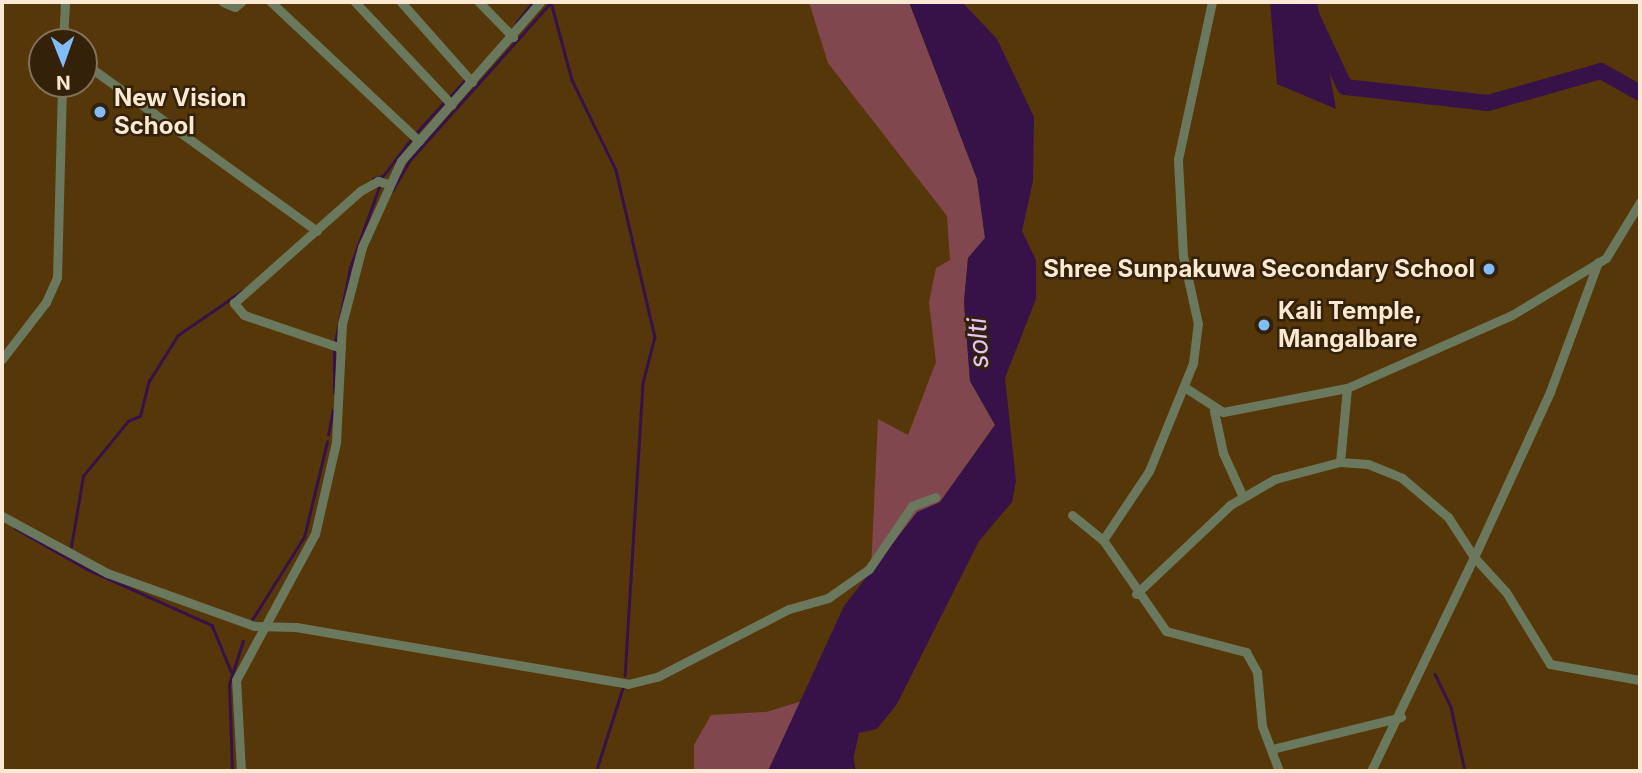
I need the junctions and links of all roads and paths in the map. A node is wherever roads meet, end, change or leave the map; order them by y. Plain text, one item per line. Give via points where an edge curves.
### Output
1 (65, 2) edge
2 (223, 2) edge
3 (241, 2) edge
4 (271, 2) edge
5 (355, 2) edge
6 (401, 2) edge
7 (479, 2) edge
8 (540, 2) edge
9 (1212, 2) edge
10 (64, 28) edge
11 (513, 37) junction
12 (98, 73) edge
13 (472, 82) junction
14 (62, 98) edge
15 (452, 104) junction
16 (419, 141) junction
17 (388, 184) junction
18 (1640, 202) edge
19 (317, 230) junction
20 (1598, 262) junction
21 (341, 348) junction
22 (2, 359) edge
23 (1186, 388) junction
24 (1348, 388) junction
25 (1214, 411) junction
26 (1340, 461) junction
27 (935, 496) dead end
28 (1243, 497) junction
29 (1072, 515) dead end
30 (2, 516) edge
31 (1102, 540) junction
32 (1474, 557) junction
33 (1136, 594) junction
34 (261, 626) junction
35 (1640, 680) edge
36 (1401, 717) junction
37 (1272, 749) junction
38 (241, 771) edge
39 (1279, 771) edge
40 (1371, 771) edge

1 - 10 street
2 - 3 street via 235,7
4 - 16 street
5 - 15 street
6 - 13 street
7 - 11 street
8 - 11 street
9 - 23 street via 1178,159 1183,256 1198,324
11 - 13 street
12 - 19 street
13 - 15 street
14 - 22 street via 57,277 46,302
15 - 16 street
16 - 17 street
17 - 19 street via 378,181 360,191
17 - 21 street via 362,247
18 - 20 street via 1617,247
19 - 21 street via 234,309
20 - 24 street via 1512,315
20 - 32 street via 1545,405
21 - 34 street via 336,442 315,534
23 - 25 street
23 - 31 street via 1149,471
24 - 25 street via 1299,402
24 - 26 street
25 - 28 street via 1223,453
26 - 28 street via 1275,479
26 - 32 street via 1368,464 1402,478 1448,517
27 - 34 street via 912,506 869,569 828,598 789,609 643,682 419,653 296,626
28 - 33 street
29 - 31 street
30 - 34 street via 107,573
31 - 33 street
32 - 35 street via 1506,592 1550,664
32 - 36 street
33 - 37 street via 1173,635 1246,652 1257,672
34 - 38 street via 236,680
36 - 37 street
36 - 40 street
37 - 39 street

